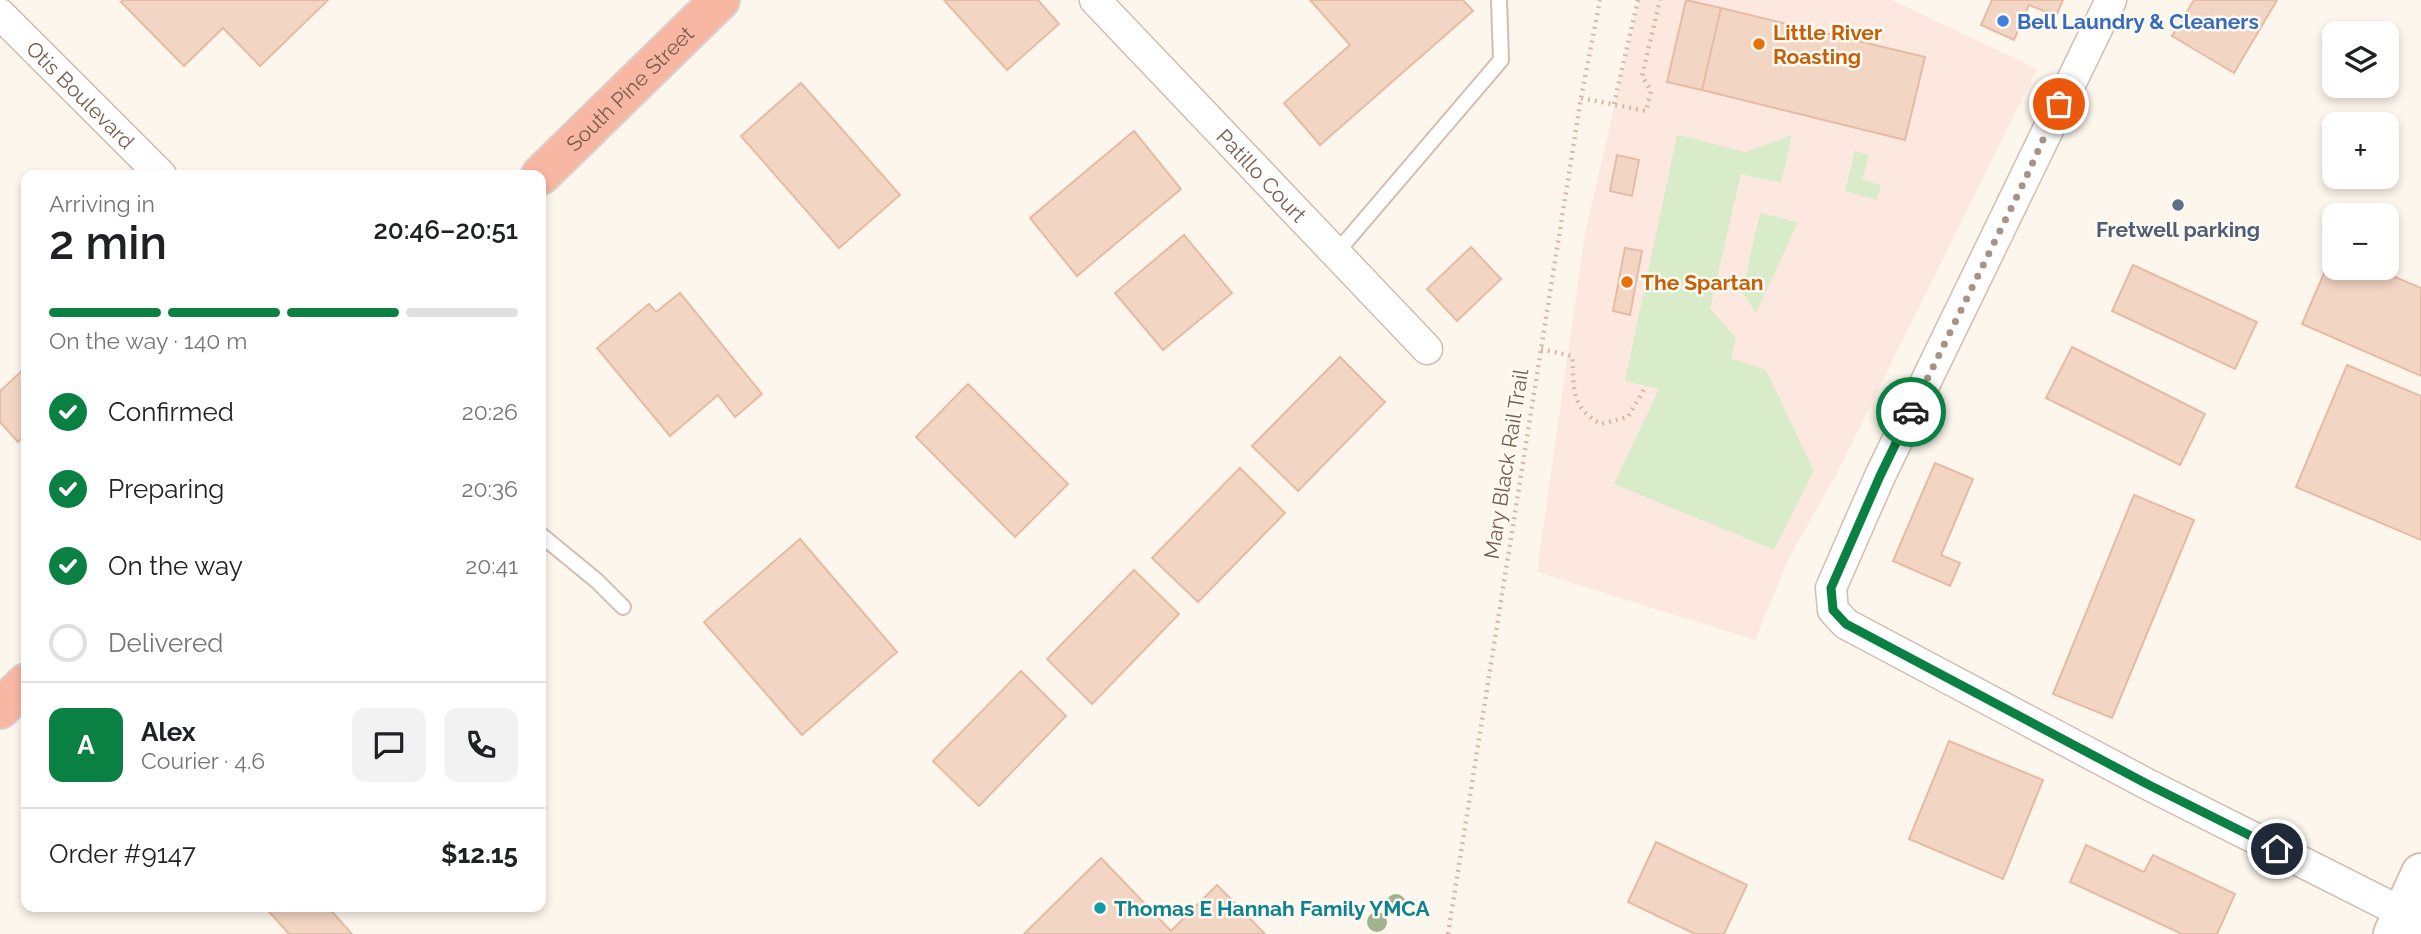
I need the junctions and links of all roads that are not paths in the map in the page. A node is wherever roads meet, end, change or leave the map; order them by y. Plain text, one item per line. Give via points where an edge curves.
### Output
1 (720, 0) edge
2 (1095, 0) edge
3 (1499, 0) edge
4 (2111, 0) edge
5 (0, 14) edge
6 (156, 170) edge
7 (546, 170) edge
8 (1337, 252) junction
9 (1427, 349) dead end
10 (546, 539) edge
11 (623, 607) dead end
12 (21, 688) edge
13 (0, 709) edge
14 (2421, 873) edge
15 (2405, 923) edge

1 - 7 highway, South Pine Street
2 - 8 street, Patillo Court
3 - 8 lane via 1501,60
4 - 15 street via 1880,476 1831,588 1833,610 1846,624
5 - 6 street, Otis Boulevard
8 - 9 street, Patillo Court
10 - 11 lane
12 - 13 highway
14 - 15 main road

